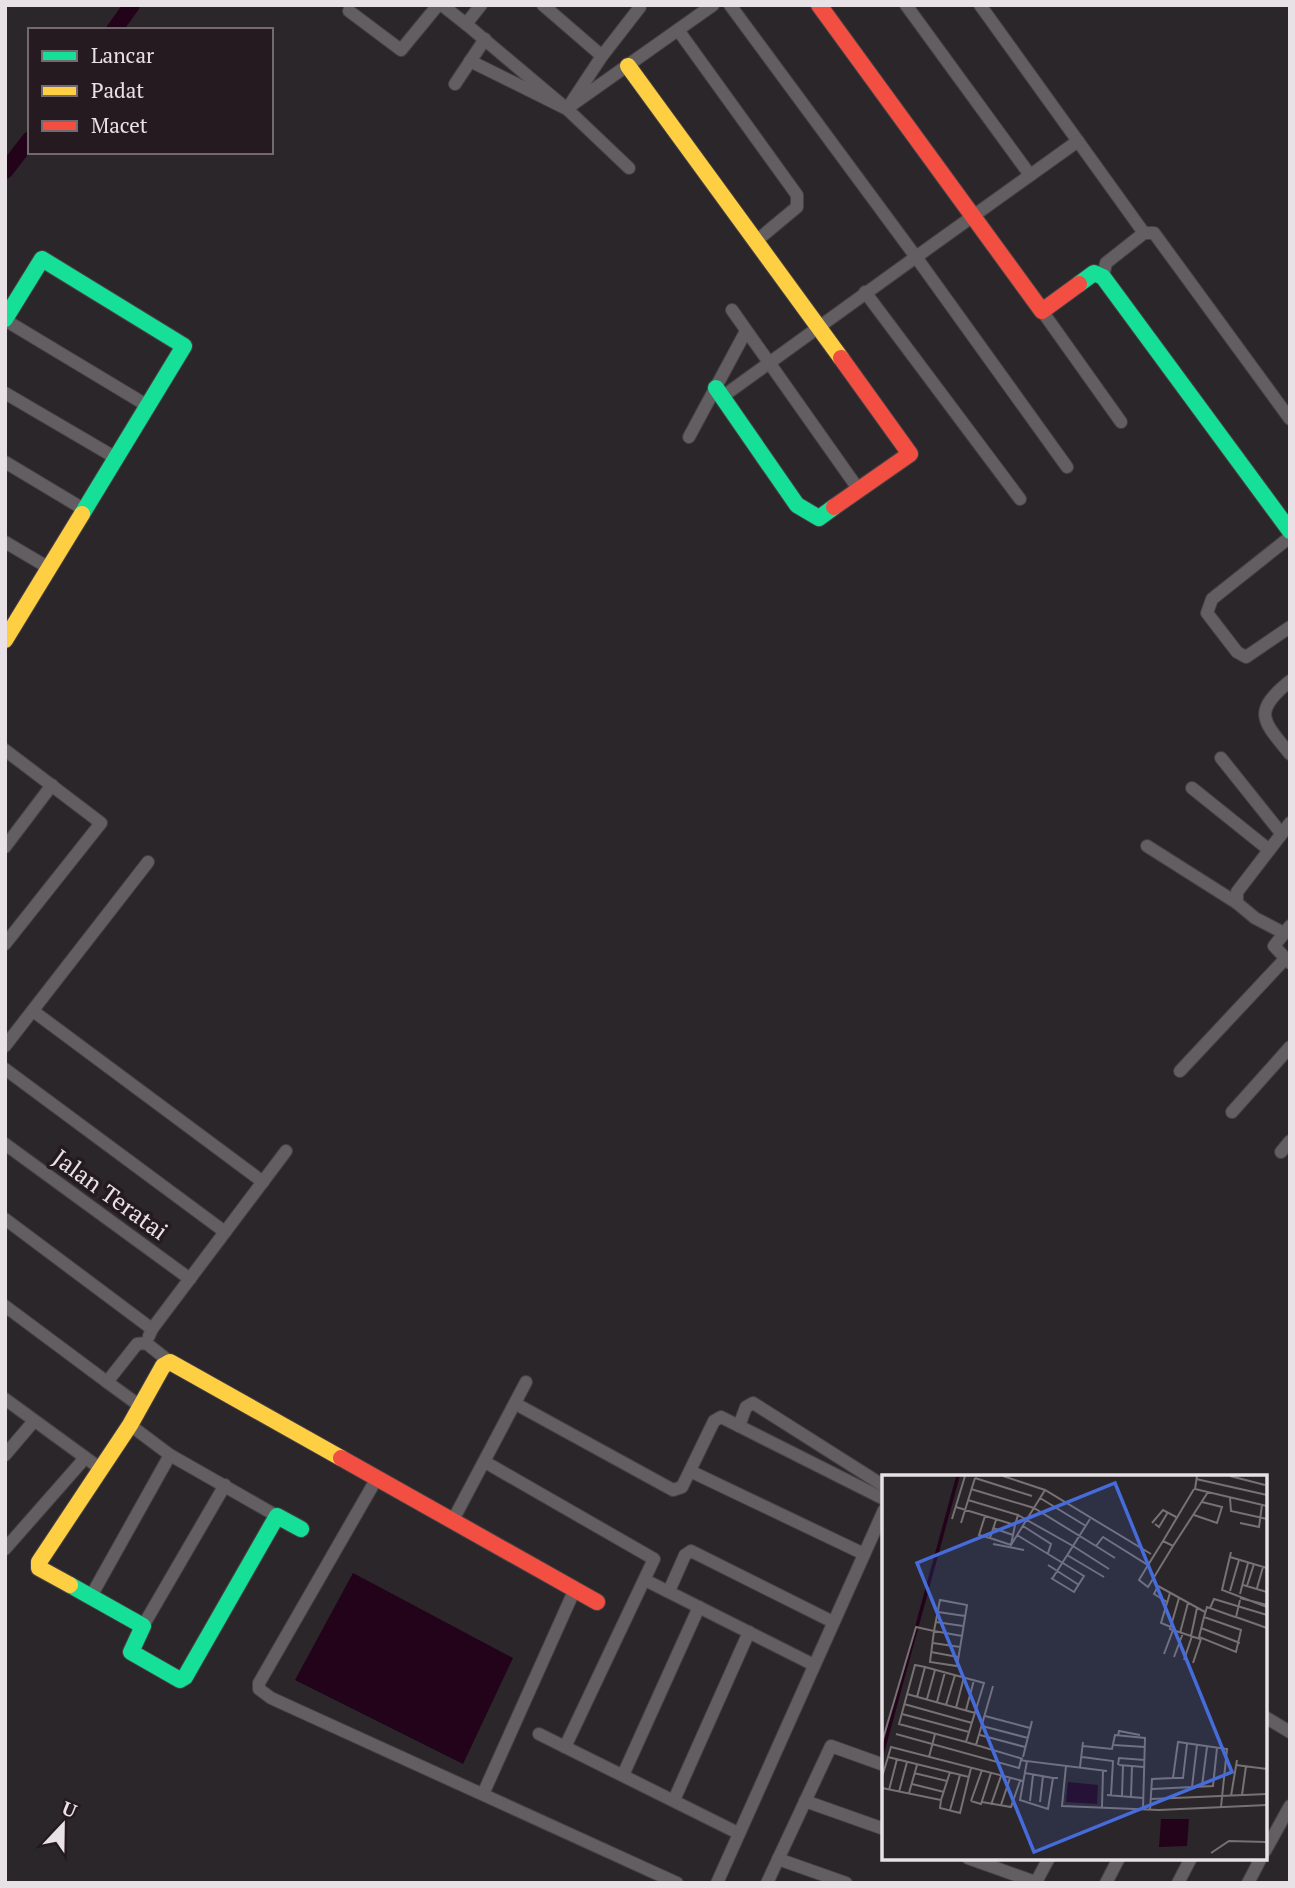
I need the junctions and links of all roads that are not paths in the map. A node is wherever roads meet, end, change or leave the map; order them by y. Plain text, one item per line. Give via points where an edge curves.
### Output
1 (440, 5) edge
2 (481, 5) edge
3 (542, 5) edge
4 (713, 5) edge
5 (730, 5) edge
6 (819, 5) edge
7 (906, 5) edge
8 (979, 5) edge
9 (639, 6) edge
10 (349, 11) dead end
11 (466, 24) junction
12 (678, 30) junction
13 (485, 39) junction
14 (602, 56) junction
15 (470, 61) junction
16 (628, 66) junction
17 (455, 84) dead end
18 (567, 109) junction
19 (1078, 141) junction
20 (629, 168) dead end
21 (1030, 175) junction
22 (972, 217) junction
23 (1144, 233) junction
24 (755, 242) junction
25 (916, 257) junction
26 (1103, 276) junction
27 (865, 292) junction
28 (732, 310) dead end
29 (1042, 311) junction
30 (5, 319) edge
31 (818, 327) junction
32 (746, 331) junction
33 (769, 363) junction
34 (719, 392) junction
35 (5, 393) edge
36 (148, 406) junction
37 (1290, 419) edge
38 (1121, 422) dead end
39 (689, 437) dead end
40 (116, 458) junction
41 (5, 462) edge
42 (1067, 467) dead end
43 (859, 490) junction
44 (1020, 499) dead end
45 (85, 510) junction
46 (1290, 531) edge
47 (1290, 537) edge
48 (5, 542) edge
49 (49, 568) junction
50 (12, 616) edge
51 (1290, 627) edge
52 (5, 640) edge
53 (1290, 681) edge
54 (5, 750) edge
55 (1290, 754) edge
56 (1221, 758) dead end
57 (52, 785) junction
58 (1192, 788) dead end
59 (1290, 823) edge
60 (1281, 833) junction
61 (1147, 846) dead end
62 (5, 847) edge
63 (1268, 849) junction
64 (148, 862) dead end
65 (1237, 902) junction
66 (1287, 930) edge
67 (5, 944) edge
68 (1287, 961) edge
69 (33, 1011) junction
70 (5, 1046) edge
71 (1290, 1047) edge
72 (5, 1069) edge
73 (1180, 1071) dead end
74 (1232, 1112) dead end
75 (1290, 1141) edge
76 (5, 1144) edge
77 (286, 1151) dead end
78 (1281, 1152) dead end
79 (264, 1182) junction
80 (5, 1219) edge
81 (225, 1232) junction
82 (190, 1279) junction
83 (5, 1306) edge
84 (152, 1329) junction
85 (146, 1343) junction
86 (170, 1362) junction
87 (107, 1382) junction
88 (526, 1382) dead end
89 (5, 1399) edge
90 (516, 1404) junction
91 (140, 1406) junction
92 (34, 1421) junction
93 (130, 1425) junction
94 (739, 1426) junction
95 (5, 1455) edge
96 (170, 1455) junction
97 (85, 1458) junction
98 (485, 1462) junction
99 (102, 1469) junction
100 (690, 1471) junction
101 (377, 1478) junction
102 (225, 1485) junction
103 (882, 1485) edge
104 (882, 1496) edge
105 (882, 1514) edge
106 (276, 1516) junction
107 (453, 1520) junction
108 (300, 1529) dead end
109 (5, 1549) edge
110 (864, 1554) junction
111 (645, 1580) junction
112 (575, 1589) junction
113 (669, 1591) junction
114 (90, 1598) junction
115 (597, 1602) dead end
116 (699, 1606) junction
117 (833, 1622) junction
118 (143, 1626) junction
119 (749, 1632) junction
120 (814, 1665) junction
121 (1267, 1720) edge
122 (1290, 1732) edge
123 (539, 1734) dead end
124 (565, 1747) junction
125 (882, 1764) edge
126 (623, 1775) junction
127 (483, 1794) junction
128 (674, 1801) junction
129 (805, 1801) junction
130 (1290, 1806) edge
131 (882, 1828) edge
132 (738, 1833) junction
133 (1267, 1847) edge
134 (778, 1859) junction
135 (974, 1860) edge
136 (1048, 1860) edge
137 (1118, 1860) edge
138 (1190, 1860) edge
139 (1260, 1860) edge
140 (1037, 1882) edge
141 (677, 1883) edge
142 (717, 1883) edge
143 (767, 1883) edge
144 (846, 1883) edge
145 (1106, 1883) edge
146 (1178, 1883) edge
147 (1248, 1883) edge

1 - 10 street via 401,50
1 - 11 street
2 - 11 street
3 - 14 street
4 - 12 street
5 - 25 street
6 - 22 street
7 - 21 street
8 - 19 street
9 - 14 street
11 - 13 street
12 - 16 street
12 - 24 street via 797,195 797,207
13 - 15 street
13 - 18 street
14 - 18 street
15 - 17 street
15 - 18 street
16 - 18 street
16 - 24 street
18 - 20 street
19 - 21 street
19 - 23 street
21 - 22 street
22 - 25 street
22 - 29 street
23 - 26 street via 1106,263
23 - 37 street via 1154,233
24 - 31 street
25 - 27 street
25 - 42 street
26 - 29 street via 1094,273
26 - 46 street
27 - 31 street
27 - 44 street
28 - 32 street
29 - 38 street
30 - 36 street
30 - 36 street via 42,259 184,346
31 - 33 street
31 - 43 street via 910,454
32 - 33 street
32 - 34 street
33 - 34 street
33 - 43 street
34 - 39 street
34 - 43 street via 797,505 819,517
35 - 40 street
36 - 40 street
40 - 45 street
41 - 45 street
45 - 49 street
47 - 51 street via 1212,599 1207,613 1246,657
48 - 49 street
49 - 50 street
50 - 52 street
53 - 55 street via 1266,701 1263,712
54 - 57 street
56 - 60 street
57 - 62 street
57 - 67 street via 101,823
58 - 63 street
59 - 60 street
60 - 63 street
61 - 65 street
63 - 65 street via 1237,892
64 - 69 street
65 - 66 street via 1255,918
66 - 68 street via 1275,946
68 - 73 street
69 - 70 street
69 - 79 street
71 - 74 street
72 - 81 street
75 - 78 street
76 - 82 street, Jalan Teratai
77 - 79 street
79 - 81 street
80 - 84 street
81 - 82 street
82 - 84 street
83 - 87 street
84 - 85 street
85 - 86 street
85 - 87 street via 136,1344
86 - 91 street via 163,1366
86 - 101 street
87 - 91 street
88 - 90 street
89 - 92 street
90 - 98 street
90 - 100 street via 673,1490 682,1488
91 - 93 street
92 - 95 street
92 - 97 street
93 - 96 street
93 - 99 street
94 - 100 street via 721,1417 714,1421
94 - 103 street via 753,1402
94 - 104 street
96 - 102 street
96 - 114 street
97 - 99 street
97 - 109 street
98 - 107 street
98 - 111 street via 652,1555
99 - 114 street via 39,1565
100 - 110 street
101 - 107 street
101 - 127 street via 259,1689
102 - 106 street
102 - 118 street
105 - 110 street
106 - 108 street
106 - 118 street via 183,1679 133,1654 131,1647
107 - 112 street
110 - 117 street
111 - 113 street
111 - 124 street
112 - 115 street
112 - 127 street
113 - 116 street
113 - 117 street via 691,1551
114 - 118 street
116 - 119 street
116 - 126 street
117 - 120 street
119 - 120 street
119 - 128 street
120 - 132 street
121 - 122 street
123 - 124 street
124 - 126 street
125 - 129 street via 831,1746
126 - 128 street
127 - 141 street
128 - 132 street
129 - 131 street
129 - 134 street
130 - 133 street
132 - 142 street
134 - 143 street
134 - 144 street
135 - 140 street
136 - 140 street
137 - 145 street
138 - 146 street
139 - 147 street

